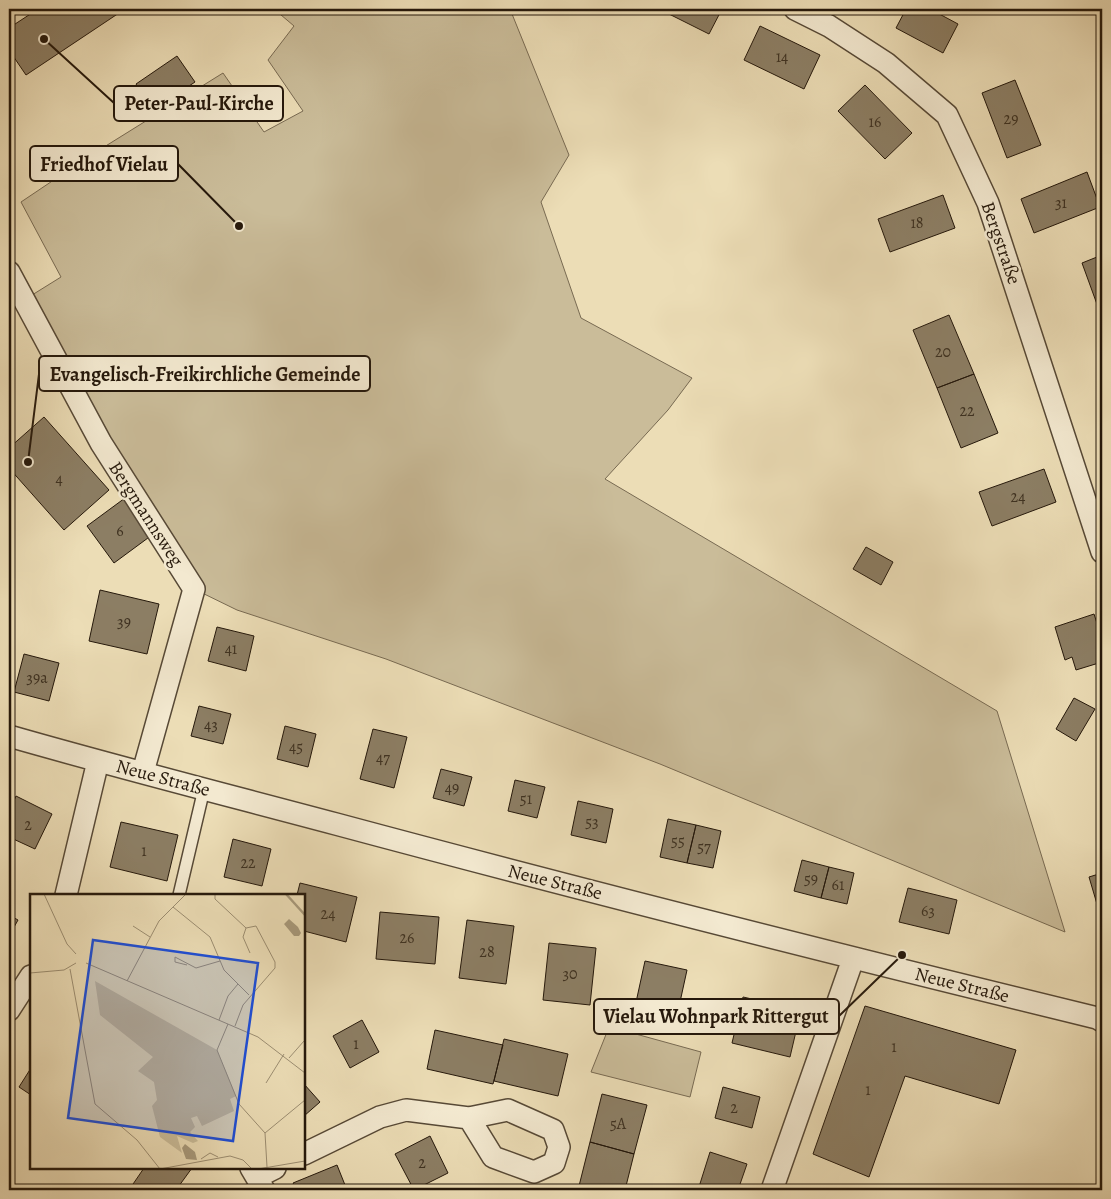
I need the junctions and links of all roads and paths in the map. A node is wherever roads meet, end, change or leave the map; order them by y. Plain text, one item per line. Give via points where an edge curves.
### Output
1 (794, 9) edge
2 (9, 272) edge
3 (1102, 552) edge
4 (9, 736) edge
5 (98, 761) junction
6 (143, 772) junction
7 (204, 789) junction
8 (66, 894) edge
9 (179, 894) edge
10 (853, 959) junction
11 (30, 981) edge
12 (9, 1010) edge
13 (1102, 1021) edge
14 (468, 1118) dead end
15 (305, 1154) edge
16 (772, 1190) edge

1 - 3 street, Bergstraße via 829,26 886,63 947,115 988,203
2 - 6 street, Bergmannsweg via 101,443 194,589
4 - 5 street, Neue Straße
5 - 6 street, Neue Straße
5 - 8 street
6 - 7 street, Neue Straße
7 - 9 lane
7 - 10 street, Neue Straße
10 - 13 street, Neue Straße
10 - 16 street
11 - 12 street
14 - 15 street via 406,1110 380,1117

